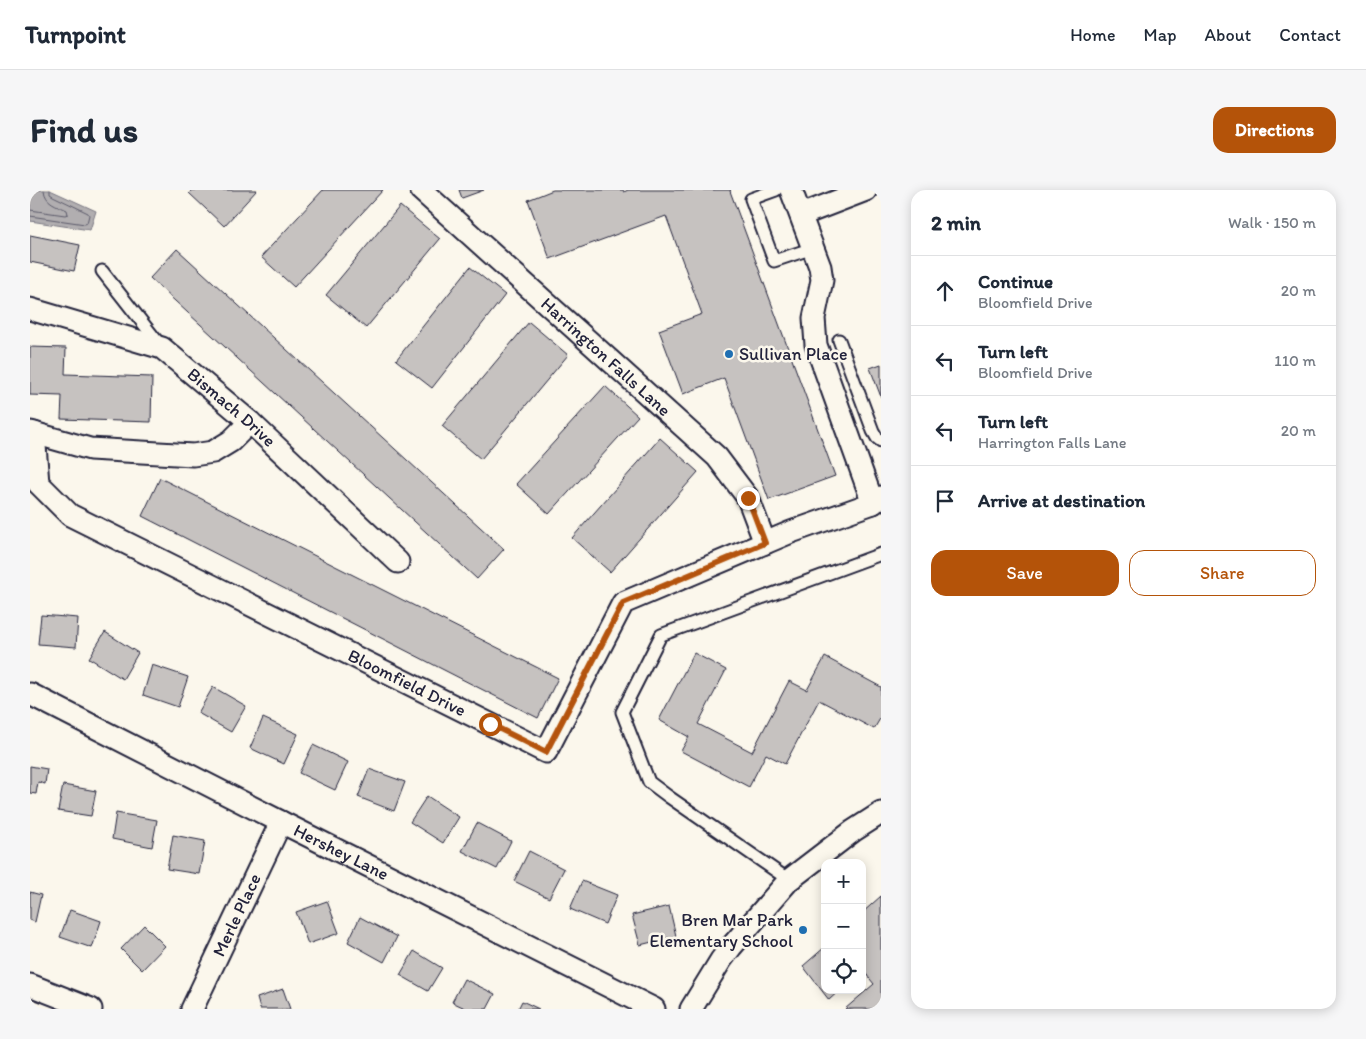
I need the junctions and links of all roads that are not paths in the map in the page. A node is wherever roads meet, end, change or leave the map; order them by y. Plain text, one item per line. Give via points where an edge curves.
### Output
1 (421, 190) edge
2 (776, 190) edge
3 (791, 190) edge
4 (866, 190) edge
5 (801, 214) junction
6 (813, 248) junction
7 (102, 271) dead end
8 (30, 309) edge
9 (839, 340) dead end
10 (162, 348) junction
11 (250, 422) junction
12 (32, 433) edge
13 (881, 441) edge
14 (878, 501) edge
15 (765, 543) junction
16 (881, 554) edge
17 (398, 562) dead end
18 (30, 694) edge
19 (881, 813) edge
20 (281, 822) junction
21 (789, 880) junction
22 (30, 985) edge
23 (91, 1009) edge
24 (192, 1009) edge
25 (654, 1009) edge
26 (691, 1009) edge

1 - 15 street, Harrington Falls Lane via 716,457 748,498
2 - 6 lane via 752,199 774,261
3 - 5 street
4 - 5 street
5 - 6 street
6 - 14 street via 822,280 814,318 816,345
7 - 10 lane
8 - 10 street, Bismach Drive
9 - 13 lane via 873,431
10 - 11 street, Bismach Drive
11 - 12 street, Bloomfield Drive via 231,441 213,452 193,455 90,449
11 - 17 street, Bismach Drive
12 - 15 street, Bloomfield Drive via 38,484 70,515 546,752 623,603
14 - 15 street, Bloomfield Drive
16 - 21 lane via 661,635 622,712 649,782
18 - 20 street, Hershey Lane
19 - 21 street
20 - 24 street, Merle Place
20 - 25 street, Hershey Lane
21 - 26 street via 726,954
22 - 23 street

